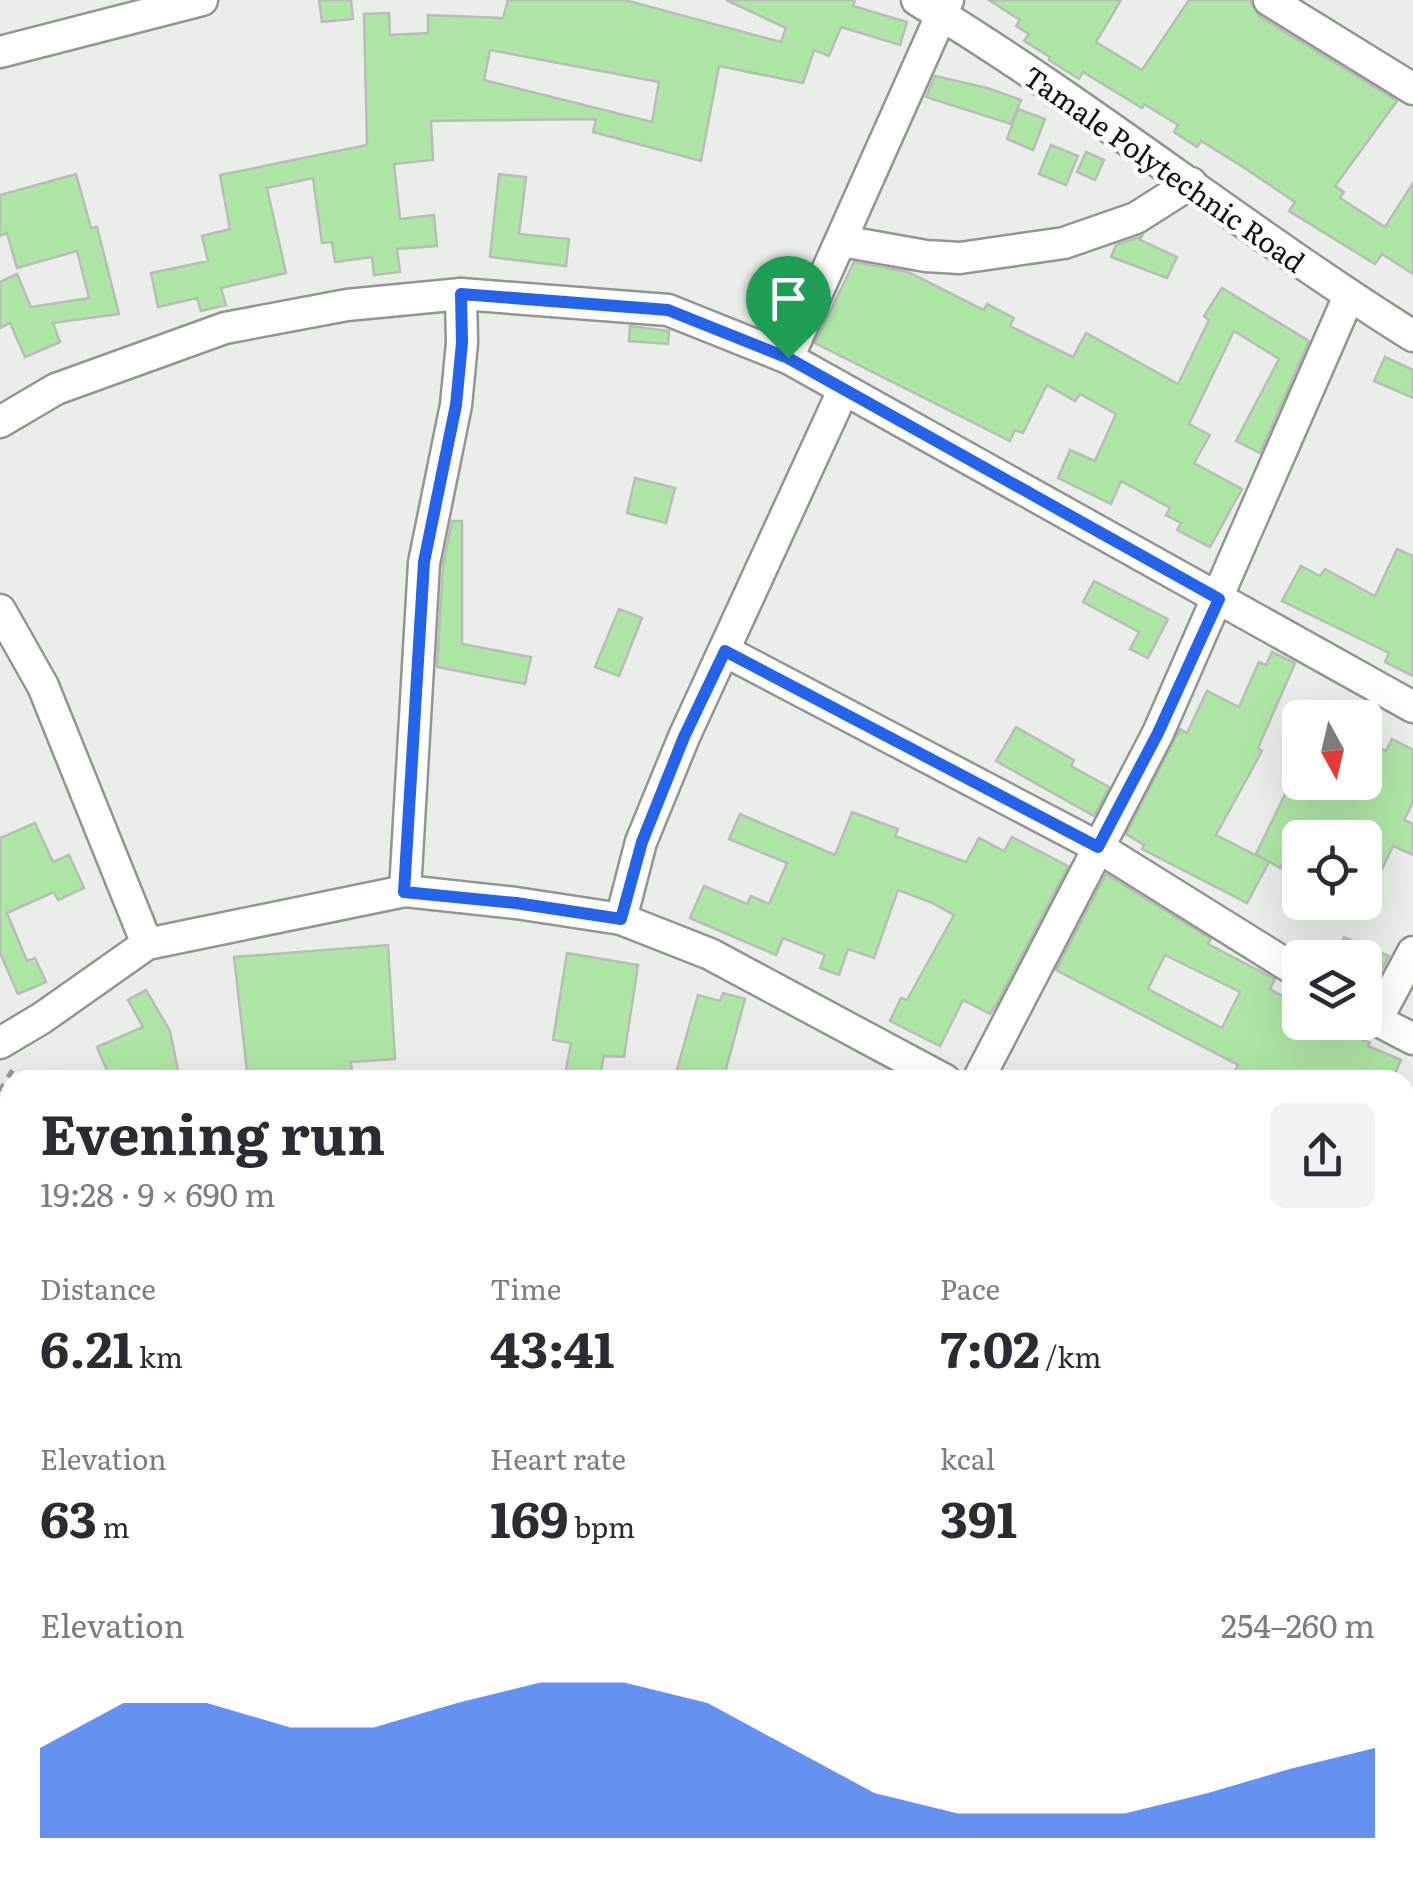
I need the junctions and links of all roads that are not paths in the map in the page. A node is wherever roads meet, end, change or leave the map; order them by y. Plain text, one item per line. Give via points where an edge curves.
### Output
1 (202, 0) edge
2 (1269, 0) edge
3 (936, 5) edge
4 (0, 52) edge
5 (1413, 90) edge
6 (1191, 183) junction
7 (842, 241) junction
8 (461, 294) junction
9 (1348, 296) junction
10 (1413, 336) edge
11 (788, 358) junction
12 (843, 391) junction
13 (0, 422) edge
14 (1219, 599) junction
15 (0, 610) edge
16 (725, 651) junction
17 (1413, 707) edge
18 (1098, 847) junction
19 (404, 892) junction
20 (621, 919) junction
21 (147, 944) junction
22 (1413, 952) edge
23 (1282, 963) edge
24 (1382, 1001) edge
25 (1382, 1024) edge
26 (1413, 1039) edge
27 (0, 1043) edge
28 (927, 1070) edge
29 (983, 1070) edge

1 - 4 street
2 - 5 street
3 - 6 street, Tamale Polytechnic Road
3 - 7 street
6 - 7 street via 1136,218 1064,244 960,258
6 - 9 street, Tamale Polytechnic Road
7 - 11 street
8 - 11 street via 668,310
8 - 13 street via 347,305 225,328 56,389
8 - 19 street via 456,405 424,562
9 - 10 street, Tamale Polytechnic Road
9 - 14 street
11 - 12 street
12 - 14 street
12 - 16 street
14 - 17 street
14 - 18 street
15 - 21 street via 43,686
16 - 18 street
16 - 20 street via 642,842
18 - 23 street
18 - 29 street
19 - 20 street
19 - 21 street
20 - 28 street via 710,954
21 - 27 street
22 - 24 street
25 - 26 street

